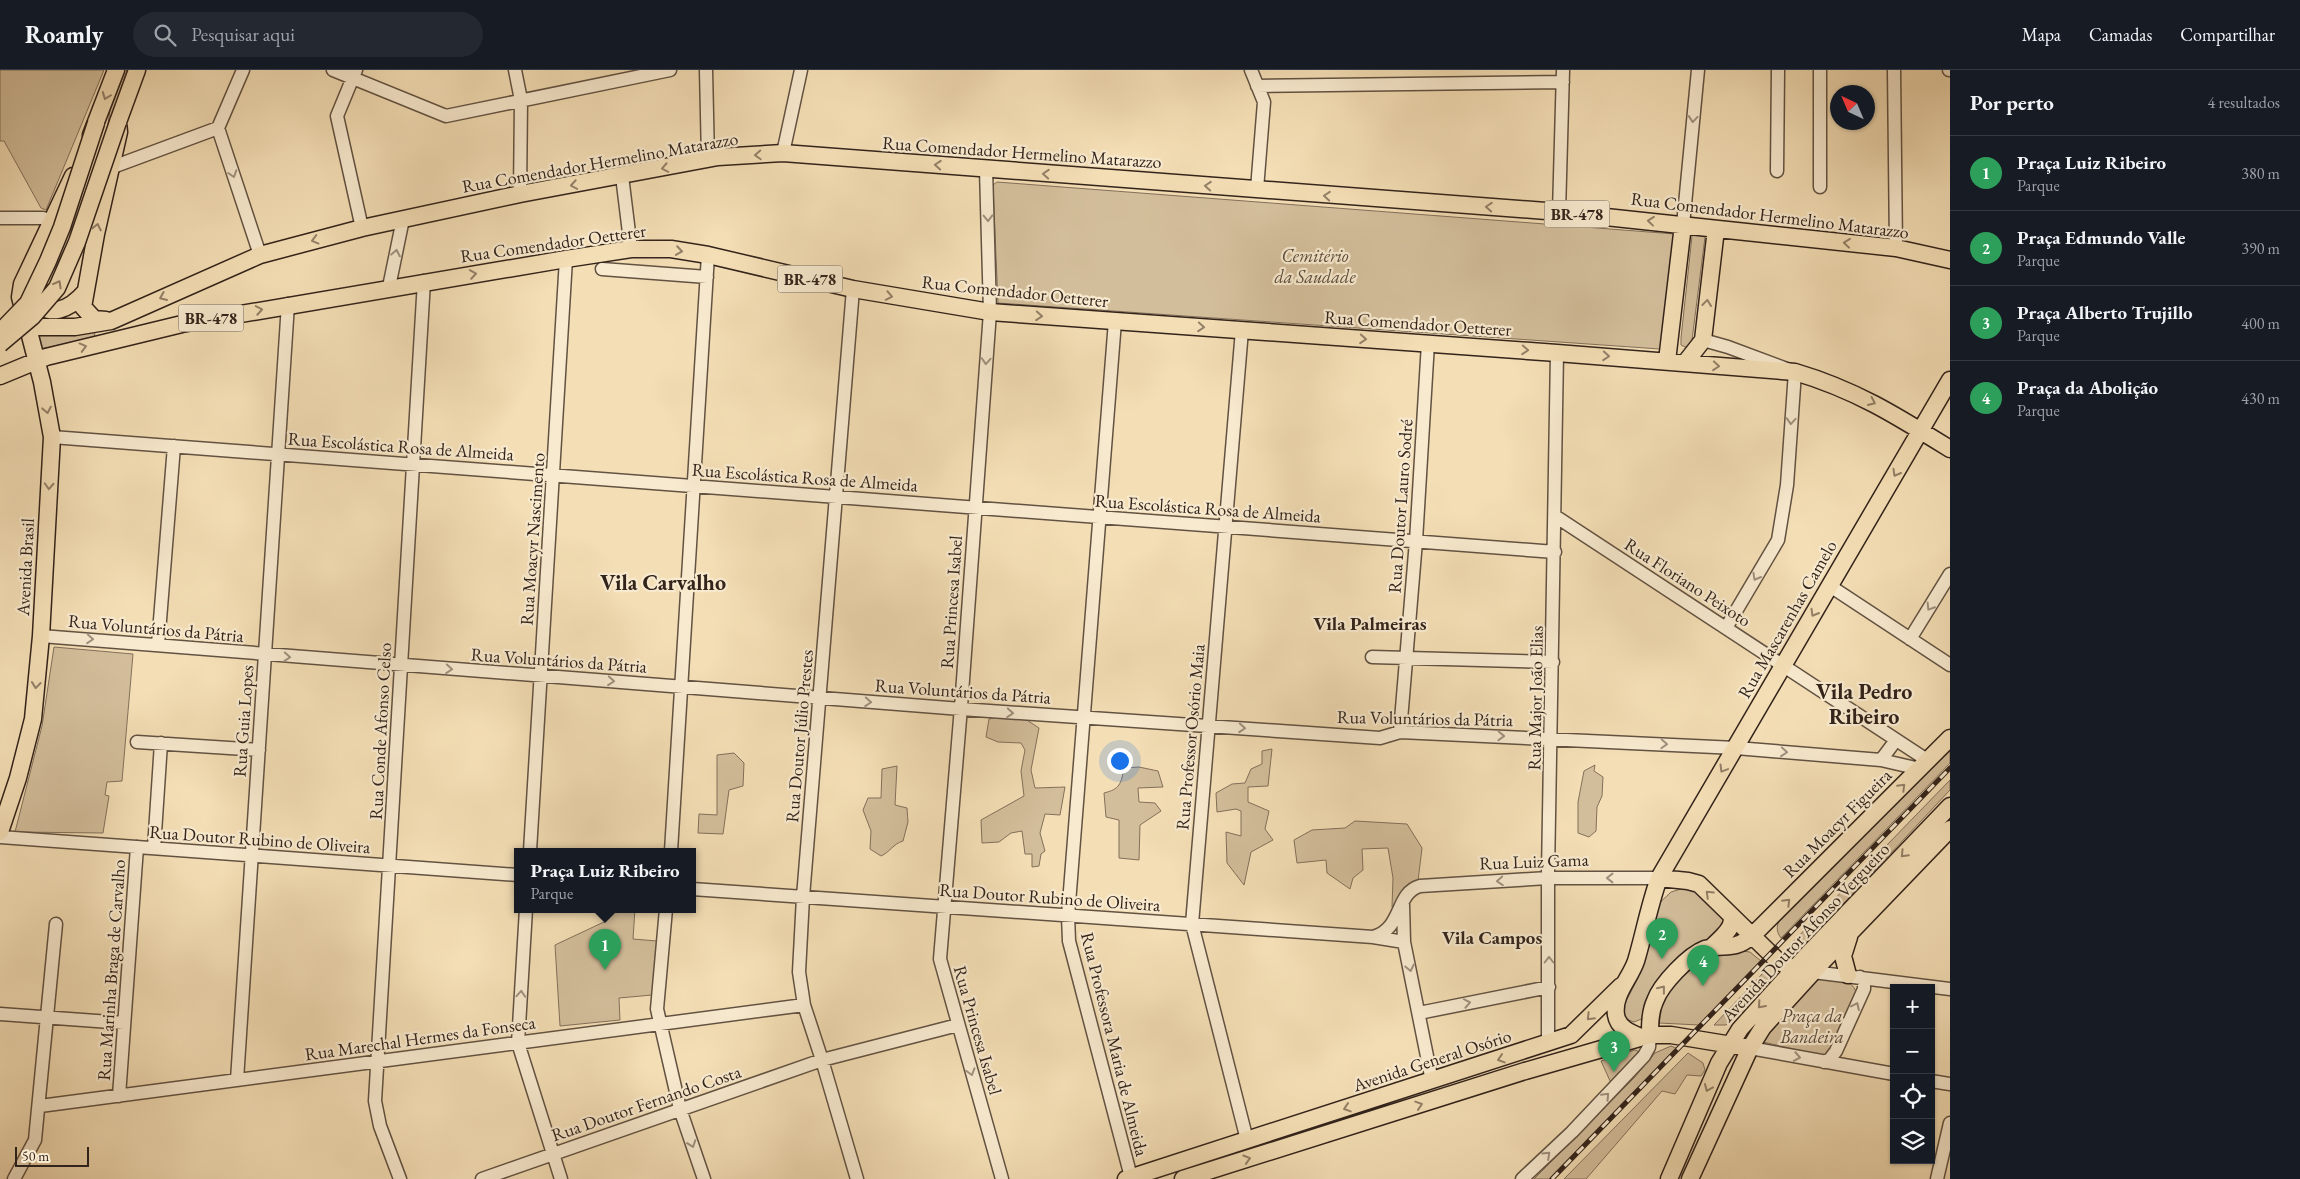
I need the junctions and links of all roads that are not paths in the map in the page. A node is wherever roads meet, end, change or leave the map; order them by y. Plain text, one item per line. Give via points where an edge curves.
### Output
1 (116, 70) edge
2 (136, 70) edge
3 (243, 70) edge
4 (333, 70) edge
5 (515, 70) edge
6 (670, 70) edge
7 (706, 70) edge
8 (801, 70) edge
9 (1251, 70) edge
10 (1698, 70) edge
11 (1778, 70) edge
12 (1820, 70) edge
13 (1894, 70) edge
14 (354, 74) edge
15 (1563, 76) edge
16 (1257, 86) junction
17 (521, 100) junction
18 (118, 122) junction
19 (96, 123) junction
20 (218, 128) junction
21 (783, 153) junction
22 (708, 159) junction
23 (110, 168) junction
24 (986, 169) junction
25 (1777, 171) dead end
26 (622, 176) junction
27 (1820, 187) dead end
28 (1256, 189) junction
29 (520, 194) junction
30 (1559, 212) junction
31 (0, 218) edge
32 (403, 219) junction
33 (52, 221) junction
34 (1683, 225) junction
35 (362, 228) junction
36 (1716, 229) junction
37 (1896, 248) junction
38 (631, 249) junction
39 (260, 255) junction
40 (708, 255) junction
41 (566, 259) junction
42 (1950, 260) edge
43 (33, 262) junction
44 (602, 269) dead end
45 (707, 277) junction
46 (424, 281) junction
47 (389, 287) junction
48 (853, 289) junction
49 (85, 292) junction
50 (288, 304) junction
51 (990, 312) junction
52 (111, 320) junction
53 (1115, 321) junction
54 (27, 326) junction
55 (0, 327) edge
56 (1242, 330) junction
57 (0, 332) edge
58 (1670, 339) junction
59 (1428, 343) junction
60 (1701, 343) junction
61 (0, 344) edge
62 (1557, 352) junction
63 (36, 360) junction
64 (1667, 361) junction
65 (1686, 363) junction
66 (1795, 372) junction
67 (7, 373) edge
68 (1950, 380) edge
69 (42, 382) junction
70 (1920, 431) junction
71 (52, 437) junction
72 (174, 446) junction
73 (1950, 449) edge
74 (278, 454) junction
75 (413, 465) junction
76 (553, 475) junction
77 (695, 486) junction
78 (837, 497) junction
79 (976, 508) junction
80 (1555, 516) junction
81 (1099, 517) junction
82 (1226, 527) junction
83 (1416, 541) junction
84 (1555, 552) junction
85 (1950, 574) edge
86 (1830, 586) junction
87 (1726, 628) junction
88 (41, 636) junction
89 (1910, 639) junction
90 (158, 645) junction
91 (265, 655) junction
92 (1372, 658) dead end
93 (1406, 659) junction
94 (1553, 662) junction
95 (401, 665) junction
96 (1950, 665) edge
97 (1784, 666) junction
98 (541, 676) junction
99 (683, 687) junction
100 (820, 698) junction
101 (961, 709) junction
102 (1084, 717) junction
103 (1209, 726) junction
104 (1400, 732) junction
105 (1552, 738) junction
106 (1950, 738) edge
107 (1896, 740) junction
108 (137, 742) dead end
109 (161, 743) junction
110 (1736, 748) junction
111 (259, 750) junction
112 (1881, 760) junction
113 (1924, 765) junction
114 (1950, 806) edge
115 (1950, 829) edge
116 (0, 832) edge
117 (0, 837) edge
118 (137, 847) junction
119 (154, 848) junction
120 (530, 848) edge
121 (671, 848) edge
122 (252, 856) junction
123 (390, 866) junction
124 (514, 876) edge
125 (1548, 878) junction
126 (1659, 878) junction
127 (1688, 880) junction
128 (696, 888) edge
129 (803, 897) junction
130 (1403, 903) junction
131 (944, 907) junction
132 (1647, 910) junction
133 (526, 913) edge
134 (666, 913) edge
135 (1068, 916) junction
136 (1731, 916) junction
137 (56, 924) dead end
138 (1192, 924) junction
139 (1853, 929) junction
140 (1752, 936) junction
141 (1373, 937) junction
142 (1404, 942) junction
143 (1711, 948) junction
144 (1794, 969) junction
145 (1813, 972) junction
146 (1854, 976) junction
147 (1624, 982) junction
148 (1549, 988) junction
149 (1950, 989) edge
150 (804, 1006) junction
151 (1419, 1013) junction
152 (0, 1014) edge
153 (48, 1019) junction
154 (124, 1023) junction
155 (660, 1024) junction
156 (958, 1025) junction
157 (1647, 1032) junction
158 (518, 1043) junction
159 (1548, 1044) junction
160 (1730, 1044) junction
161 (1750, 1048) junction
162 (822, 1060) junction
163 (378, 1062) junction
164 (1824, 1062) junction
165 (1525, 1071) junction
166 (1890, 1073) edge
167 (237, 1080) junction
168 (1432, 1081) junction
169 (1935, 1082) edge
170 (1950, 1084) edge
171 (119, 1096) junction
172 (40, 1106) junction
173 (680, 1110) junction
174 (1950, 1123) edge
175 (1247, 1140) junction
176 (553, 1154) junction
177 (1168, 1165) junction
178 (18, 1177) edge
179 (1128, 1178) edge
180 (400, 1179) edge
181 (482, 1179) edge
182 (561, 1179) edge
183 (704, 1179) edge
184 (857, 1179) edge
185 (1002, 1179) edge
186 (1184, 1179) edge
187 (1522, 1179) edge
188 (1669, 1179) edge
189 (1690, 1179) edge
190 (1937, 1179) edge

1 -> 19 main road
2 - 18 main road
3 - 20 street
4 - 14 street
5 - 17 street
6 - 17 street
7 - 22 street
8 - 21 street
9 - 16 street
10 -> 34 street
11 - 25 street
12 - 27 street
13 - 37 street
14 - 17 street via 446,116
14 - 35 street via 337,116
15 - 16 street
15 - 30 street
16 - 28 street via 1264,102
17 - 29 street
18 - 23 main road via 119,132
61 -> 18 main road, bridge via 32,317 57,288 77,242
19 - 33 main road
19 - 57 main road, bridge via 65,220 48,261 28,303
20 - 23 street
20 -> 39 street
21 -> 22 main road, Rua Comendador Hermelino Matarazzo / BR-478
24 -> 21 main road, Rua Comendador Hermelino Matarazzo / BR-478
22 -> 26 main road, Rua Comendador Hermelino Matarazzo / BR-478
49 -> 23 main road
28 -> 24 main road, Rua Comendador Hermelino Matarazzo / BR-478
24 -> 51 street, Rua Princesa Isabel
26 -> 29 main road, Rua Comendador Hermelino Matarazzo / BR-478
26 - 38 street
30 -> 28 main road, Rua Comendador Hermelino Matarazzo / BR-478
29 - 32 main road, Rua Comendador Hermelino Matarazzo / BR-478
34 -> 30 main road, Rua Comendador Hermelino Matarazzo / BR-478
31 - 33 street via 44,218
32 - 35 main road, Rua Comendador Hermelino Matarazzo / BR-478
47 -> 32 street
33 - 43 main road
34 - 36 main road, Rua Comendador Hermelino Matarazzo / BR-478
34 - 58 main road
35 -> 39 main road, Rua Comendador Hermelino Matarazzo / BR-478
37 -> 36 main road, Rua Comendador Hermelino Matarazzo / BR-478
60 -> 36 main road
37 - 42 main road, Rua Comendador Hermelino Matarazzo / BR-478
38 -> 40 main road, Rua Comendador Oetterer / BR-478 via 671,249
38 - 41 main road, Rua Comendador Oetterer / BR-478
39 -> 52 main road, Rua Comendador Hermelino Matarazzo / BR-478
40 - 45 street
40 - 48 main road, Rua Comendador Oetterer / BR-478
46 -> 41 main road, Rua Comendador Oetterer / BR-478
41 - 76 street, Rua Moacyr Nascimento
43 - 49 main road via 28,290 41,306 60,310
43 - 54 main road, Avenida Brasil via 22,284 20,298
44 - 45 street, Rua Comendador Oetterer
45 - 77 street
46 - 47 main road, Rua Comendador Oetterer / BR-478
46 - 75 street, Rua Conde Afonso Celso
47 - 50 main road, Rua Comendador Oetterer / BR-478
48 -> 51 main road, Rua Comendador Oetterer / BR-478
48 - 78 street, Rua Doutor Júlio Prestes
49 - 52 main road via 83,307 86,312 94,319
63 -> 50 main road, Rua Comendador Oetterer / BR-478 via 134,334
50 - 74 street, Rua Guia Lopes
51 -> 53 main road, Rua Comendador Oetterer / BR-478
51 -> 79 street, Rua Princesa Isabel
52 - 54 main road, BR-478 via 75,327
53 -> 56 main road, Rua Comendador Oetterer / BR-478
53 - 81 street, Rua Professora Maria de Almeida
54 - 55 main road, BR-478
54 - 63 main road, Avenida Brasil
56 -> 59 main road, Rua Comendador Oetterer / BR-478
56 - 82 street, Rua Professor Osório Maia
58 - 60 main road via 1678,353 1687,354
58 - 64 main road
59 -> 62 main road, Rua Comendador Oetterer / BR-478
59 - 83 street, Rua Doutor Lauro Sodré
60 - 65 main road
60 - 66 street, Rua Comendador Oetterer / BR-478 via 1728,347
62 -> 64 main road, Rua Comendador Oetterer / BR-478
62 - 80 street, Rua Major João Elias
63 - 67 main road, BR-478
63 - 69 main road, Avenida Brasil
64 - 65 main road, Rua Comendador Oetterer / BR-478
65 -> 66 main road, Rua Comendador Oetterer / BR-478
66 -> 70 main road, Rua Comendador Oetterer / BR-478 via 1832,383 1880,406
66 -> 87 street via 1787,485 1778,540
67 - 69 main road via 31,374
68 - 70 main road, Rua Mascarenhas Camelo
69 -> 71 main road, Avenida Brasil
70 - 73 main road, Rua Comendador Oetterer / BR-478
70 -> 86 main road, Rua Mascarenhas Camelo
71 - 72 street, Rua Escolástica Rosa de Almeida
71 -> 88 main road, Avenida Brasil
72 - 74 street, Rua Escolástica Rosa de Almeida
72 - 90 street
74 - 75 street, Rua Escolástica Rosa de Almeida
74 - 91 street, Rua Guia Lopes
75 - 76 street, Rua Escolástica Rosa de Almeida
75 - 95 street, Rua Conde Afonso Celso
76 - 77 street, Rua Escolástica Rosa de Almeida
76 - 98 street, Rua Moacyr Nascimento
77 - 78 street, Rua Escolástica Rosa de Almeida
77 - 99 street
78 - 79 street, Rua Escolástica Rosa de Almeida
78 - 100 street, Rua Doutor Júlio Prestes
79 - 81 street, Rua Escolástica Rosa de Almeida
79 - 101 street, Rua Princesa Isabel
80 - 84 street, Rua Major João Elias
80 - 87 street, Rua Floriano Peixoto
81 - 82 street, Rua Escolástica Rosa de Almeida
81 - 102 street, Rua Professora Maria de Almeida
82 - 83 street, Rua Escolástica Rosa de Almeida
82 - 103 street, Rua Professor Osório Maia
83 - 84 street, Rua Escolástica Rosa de Almeida
83 - 93 street, Rua Doutor Lauro Sodré
84 - 94 street, Rua Major João Elias
85 -> 89 street
86 - 89 street
86 -> 97 main road, Rua Mascarenhas Camelo
87 - 97 street, Rua Floriano Peixoto
88 -> 90 street, Rua Voluntários da Pátria
88 -> 116 main road, Avenida Brasil via 33,719
89 - 96 street
90 - 91 street, Rua Voluntários da Pátria
91 -> 95 street, Rua Voluntários da Pátria
91 - 111 street, Rua Guia Lopes
92 - 93 street
93 - 94 street
93 - 104 street, Rua Doutor Lauro Sodré
94 - 105 street, Rua Major João Elias
95 -> 98 street, Rua Voluntários da Pátria
95 - 123 street, Rua Conde Afonso Celso
97 - 107 street, Rua Floriano Peixoto
97 - 110 main road, Rua Mascarenhas Camelo
98 -> 99 street, Rua Voluntários da Pátria
98 - 120 street, Rua Moacyr Nascimento
99 - 100 street, Rua Voluntários da Pátria
99 - 121 street
100 -> 101 street, Rua Voluntários da Pátria
100 - 129 street, Rua Doutor Júlio Prestes
101 -> 102 street, Rua Voluntários da Pátria
101 - 131 street, Rua Princesa Isabel
102 - 103 street, Rua Voluntários da Pátria
102 - 135 street, Rua Professora Maria de Almeida
103 -> 104 street, Rua Voluntários da Pátria via 1380,738
103 - 138 street, Rua Professor Osório Maia
104 -> 105 street, Rua Voluntários da Pátria
105 -> 110 street, Rua Voluntários da Pátria
105 - 125 street, Rua Major João Elias
106 - 113 main road, Rua Moacyr Figueira
107 - 112 street
107 - 113 street, Rua Floriano Peixoto
108 - 109 street
109 - 111 street
109 - 119 street
110 -> 112 street, Rua Voluntários da Pátria
110 -> 126 main road, Rua Mascarenhas Camelo
111 - 122 street, Rua Guia Lopes
112 - 113 street, Rua Voluntários da Pátria
140 -> 113 main road, Rua Moacyr Figueira
114 -> 144 main road, Avenida Doutor Afonso Vergueiro
115 - 139 main road, Avenida Doutor Afonso Vergueiro
117 - 118 street, Rua Doutor Rubino de Oliveira
118 - 119 street, Rua Doutor Rubino de Oliveira
118 - 154 street, Rua Marinha Braga de Carvalho
119 - 122 street, Rua Doutor Rubino de Oliveira
122 - 123 street, Rua Doutor Rubino de Oliveira
122 - 167 street, Rua Guia Lopes
123 - 124 street, Rua Doutor Rubino de Oliveira
123 - 163 street, Rua Conde Afonso Celso
126 -> 125 street, Rua Luiz Gama
125 -> 130 street, Rua Luiz Gama via 1412,889
148 -> 125 street, Rua Major João Elias
126 - 127 main road
126 - 132 main road, Rua Mascarenhas Camelo
127 - 132 main road via 1667,890
136 -> 127 main road via 1703,888
128 - 129 street, Rua Doutor Rubino de Oliveira
129 - 131 street, Rua Doutor Rubino de Oliveira
129 - 150 street, Rua Doutor Júlio Prestes via 799,972
130 - 141 street via 1387,930
130 - 142 street
131 - 135 street, Rua Doutor Rubino de Oliveira
131 - 156 street, Rua Princesa Isabel via 940,959
132 - 147 main road, Rua Mascarenhas Camelo via 1636,963
158 -> 133 street
134 - 155 street via 657,1009
135 - 138 street, Rua Doutor Rubino de Oliveira
135 - 179 street, Rua Professora Maria de Almeida via 1068,941
136 - 140 main road
136 - 143 main road via 1731,927
137 - 153 street
138 - 141 street, Rua Doutor Rubino de Oliveira
138 - 175 street, Rua Professor Osório Maia
139 - 145 main road, Avenida Doutor Afonso Vergueiro
139 - 146 main road via 1844,946 1843,956
140 - 143 main road, Rua Moacyr Figueira via 1733,948
140 - 144 main road via 1778,961
141 - 142 street, Rua Doutor Rubino de Oliveira
142 -> 151 street
157 -> 143 main road via 1654,1003 1668,982 1690,957
144 - 145 main road
144 -> 160 main road, Avenida Doutor Afonso Vergueiro
145 - 146 street
145 - 161 main road, Avenida Doutor Afonso Vergueiro via 1763,1027
146 - 149 street
164 -> 146 street via 1836,1051 1864,989 1864,982
147 - 157 main road via 1616,1015 1622,1026
147 -> 159 main road, Avenida General Osório via 1572,1035
151 -> 148 street
148 - 159 street, Rua Major João Elias
150 - 155 street, Rua Marechal Hermes da Fonseca
150 - 162 street, Rua Doutor Júlio Prestes
151 - 168 street
152 - 153 street
153 - 154 street
153 - 172 street
154 - 171 street, Rua Marinha Braga de Carvalho
155 - 158 street, Rua Marechal Hermes da Fonseca
155 - 173 street
156 - 162 street, Rua Doutor Fernando Costa
156 -> 185 street, Rua Princesa Isabel
157 - 160 main road
157 - 165 main road
187 -> 157 street via 1644,1056 1649,1047
158 - 163 street, Rua Marechal Hermes da Fonseca
158 - 176 street
159 - 165 main road via 1544,1054
159 -> 168 main road, Avenida General Osório
160 - 161 main road
160 -> 188 main road, Avenida Doutor Afonso Vergueiro via 1718,1063
161 -> 164 street
161 - 189 main road, Avenida Doutor Afonso Vergueiro
162 - 173 street, Rua Doutor Fernando Costa
162 - 184 street, Rua Doutor Júlio Prestes
163 - 167 street, Rua Marechal Hermes da Fonseca
163 - 180 street, Rua Conde Afonso Celso via 375,1101 380,1126
164 - 166 street
186 -> 165 main road
167 - 171 street, Rua Marechal Hermes da Fonseca
168 -> 175 main road, Avenida General Osório
169 - 170 street
171 - 172 street, Rua Marechal Hermes da Fonseca
172 - 178 street via 35,1140
173 - 176 street, Rua Doutor Fernando Costa
173 -> 183 street
174 - 190 street
175 - 177 main road, Avenida General Osório
176 - 181 street, Rua Doutor Fernando Costa
176 - 182 street
177 - 179 main road, Avenida General Osório
177 - 186 street via 1176,1168

